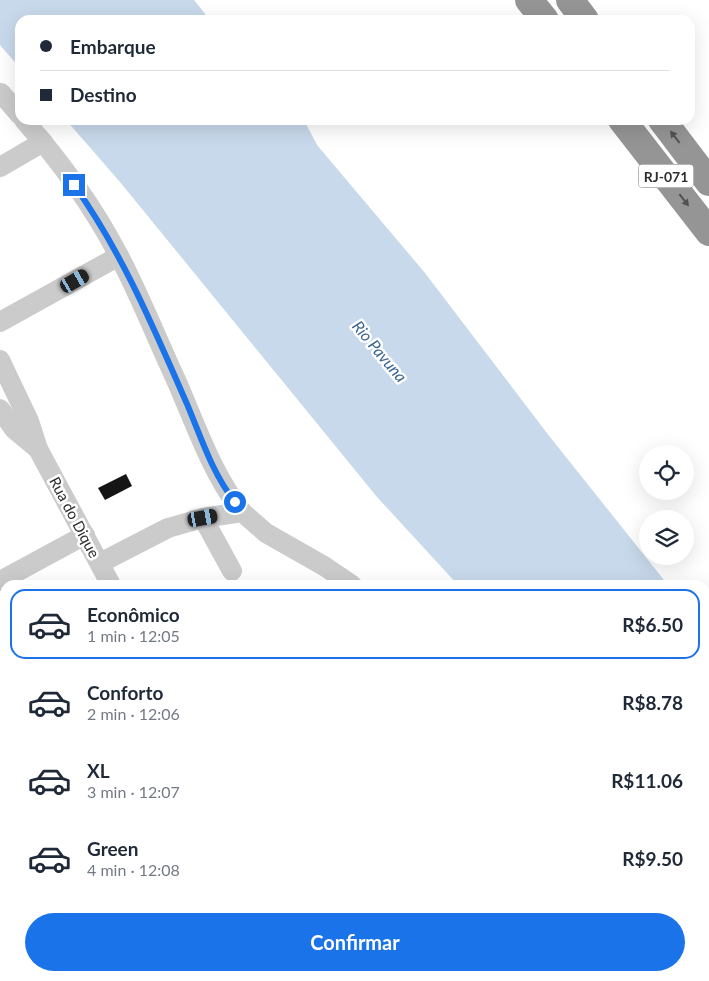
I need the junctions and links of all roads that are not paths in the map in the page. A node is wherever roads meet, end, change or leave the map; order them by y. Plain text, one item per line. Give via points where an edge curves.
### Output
1 (529, 0) edge
2 (570, 0) edge
3 (541, 15) edge
4 (581, 15) edge
5 (0, 93) edge
6 (15, 110) edge
7 (28, 125) edge
8 (626, 125) edge
9 (666, 125) edge
10 (43, 142) junction
11 (0, 167) edge
12 (709, 182) edge
13 (709, 232) edge
14 (119, 256) junction
15 (0, 322) edge
16 (0, 360) edge
17 (0, 409) edge
18 (38, 449) junction
19 (242, 512) junction
20 (203, 518) junction
21 (85, 536) junction
22 (100, 563) junction
23 (232, 571) dead end
24 (2, 580) edge
25 (108, 580) edge
26 (345, 580) edge

1 - 3 highway
2 - 4 highway
5 - 6 street
7 - 10 street
8 -> 13 highway, RJ-071
12 -> 9 highway, RJ-071
10 - 11 street
10 - 14 street
14 - 15 street
14 - 19 street via 212,465
16 - 18 street, Rua do Dique
17 - 18 street, Rua do Dique via 14,429
18 - 21 street, Rua do Dique
19 - 20 street
19 - 26 street via 266,533
20 - 22 street via 168,528
20 - 23 street
21 - 22 street, Rua do Dique
21 - 24 street
22 - 25 street, Rua do Dique

